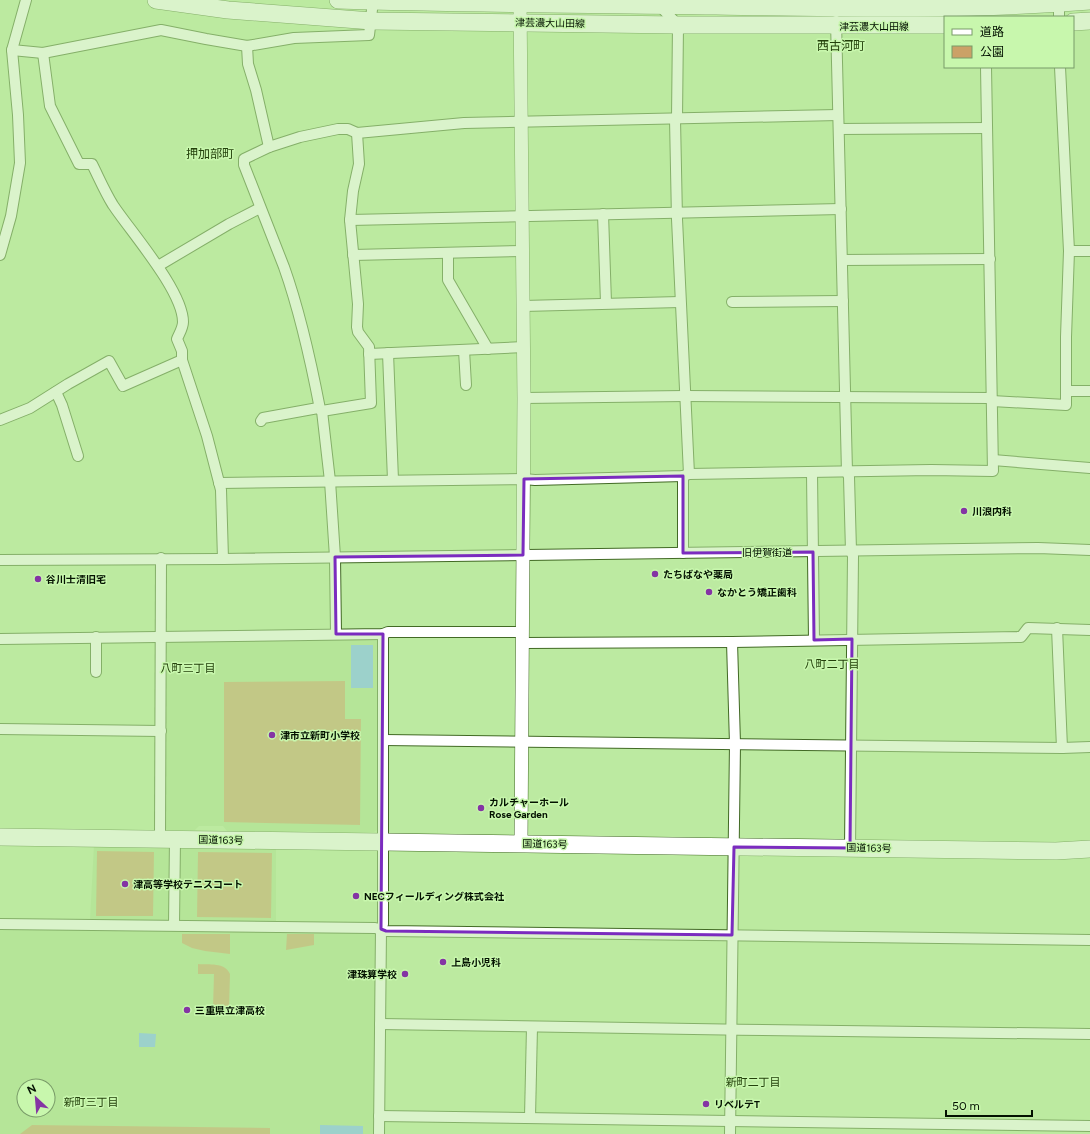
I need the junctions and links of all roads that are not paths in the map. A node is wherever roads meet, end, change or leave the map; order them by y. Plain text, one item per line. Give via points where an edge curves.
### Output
1 (26, 0) edge
2 (156, 0) edge
3 (338, 0) edge
4 (373, 1) junction
5 (520, 2) edge
6 (1090, 2) edge
7 (658, 3) edge
8 (770, 4) edge
9 (1059, 7) edge
10 (836, 8) junction
11 (984, 8) edge
12 (372, 20) junction
13 (1090, 21) edge
14 (1074, 22) edge
15 (520, 23) junction
16 (678, 25) junction
17 (944, 25) edge
18 (836, 26) junction
19 (247, 46) junction
20 (12, 50) junction
21 (43, 53) junction
22 (986, 68) edge
23 (1060, 68) edge
24 (838, 115) junction
25 (676, 119) junction
26 (521, 121) junction
27 (987, 128) junction
28 (839, 130) junction
29 (357, 133) junction
30 (269, 147) junction
31 (260, 208) junction
32 (841, 209) junction
33 (677, 213) junction
34 (603, 214) junction
35 (522, 216) junction
36 (350, 220) junction
37 (523, 251) junction
38 (1069, 251) junction
39 (1090, 251) edge
40 (448, 253) junction
41 (0, 255) edge
42 (353, 255) junction
43 (990, 259) junction
44 (842, 260) junction
45 (158, 266) junction
46 (680, 302) junction
47 (732, 302) dead end
48 (843, 302) junction
49 (606, 303) junction
50 (523, 306) junction
51 (524, 347) junction
52 (488, 349) junction
53 (464, 350) junction
54 (388, 353) junction
55 (369, 354) junction
56 (182, 360) junction
57 (466, 386) dead end
58 (1066, 391) junction
59 (1090, 391) edge
60 (56, 392) junction
61 (685, 396) junction
62 (845, 397) junction
63 (524, 398) junction
64 (992, 401) junction
65 (321, 410) junction
66 (0, 420) edge
67 (261, 421) dead end
68 (78, 456) dead end
69 (993, 460) junction
70 (1090, 468) edge
71 (847, 472) junction
72 (812, 473) junction
73 (686, 475) junction
74 (524, 479) junction
75 (393, 480) junction
76 (330, 481) junction
77 (219, 483) junction
78 (1090, 550) edge
79 (851, 551) junction
80 (813, 552) junction
81 (684, 553) junction
82 (523, 555) junction
83 (335, 557) junction
84 (161, 558) junction
85 (224, 559) junction
86 (0, 560) edge
87 (1057, 628) junction
88 (1090, 630) edge
89 (336, 634) junction
90 (383, 634) junction
91 (96, 637) junction
92 (161, 637) junction
93 (523, 637) junction
94 (0, 639) edge
95 (852, 639) junction
96 (814, 640) junction
97 (732, 642) junction
98 (96, 672) dead end
99 (0, 729) edge
100 (161, 731) junction
101 (384, 740) junction
102 (522, 742) junction
103 (735, 744) junction
104 (852, 746) junction
105 (1090, 747) edge
106 (1062, 748) junction
107 (0, 837) edge
108 (168, 839) junction
109 (384, 843) junction
110 (521, 843) junction
111 (734, 847) junction
112 (850, 848) junction
113 (1090, 849) edge
114 (0, 924) edge
115 (174, 925) junction
116 (381, 929) junction
117 (732, 935) junction
118 (1090, 940) edge
119 (380, 1024) junction
120 (532, 1027) junction
121 (730, 1029) junction
122 (1090, 1034) edge
123 (379, 1116) junction
124 (530, 1117) junction
125 (730, 1121) junction
126 (1090, 1126) edge
127 (379, 1134) edge
128 (730, 1134) edge

1 - 20 street
2 - 12 main road, 津芸濃大山田線 via 228,10
3 - 4 main road, 津芸濃大山田線
4 - 5 main road, 津芸濃大山田線
4 - 12 street
5 - 7 main road, 津芸濃大山田線
5 - 15 street
6 - 9 main road, 津芸濃大山田線
7 - 8 main road, 津芸濃大山田線
7 - 16 street
8 - 10 main road, 津芸濃大山田線
9 - 11 main road, 津芸濃大山田線
10 - 11 main road, 津芸濃大山田線
10 - 18 street
12 - 15 main road, 津芸濃大山田線
12 - 19 street via 369,35 294,38
13 - 14 main road
15 - 16 main road, 津芸濃大山田線
15 - 26 street
16 - 18 main road, 津芸濃大山田線
16 - 25 street
17 - 18 main road, 津芸濃大山田線
18 - 24 street
19 - 21 street via 161,30
19 - 30 street via 248,64
20 - 21 street
20 - 41 street via 20,163 11,216
21 - 45 street via 50,106 79,164 92,164 112,203
22 - 27 street
23 - 38 street
24 - 25 street
24 - 28 street
25 - 26 street
25 - 33 street
26 - 29 street via 464,122
26 - 35 street
27 - 28 street
27 - 43 street
28 - 32 street
29 - 30 street via 348,129 338,129
29 - 36 street via 358,164
30 - 31 street via 244,159
31 - 45 street
31 - 65 street via 284,267 312,367
32 - 33 street
32 - 44 street
33 - 34 street
33 - 46 street
34 - 35 street
34 - 49 street
35 - 36 street
35 - 37 street
36 - 42 street
37 - 40 street
37 - 50 street
38 - 39 street
38 - 58 street
40 - 42 street
40 - 52 street via 448,280
42 - 55 street via 358,304 357,327 369,347
43 - 44 street
43 - 64 street
44 - 48 street
45 - 56 street via 180,307 183,321 177,339 182,351
46 - 49 street
46 - 61 street
47 - 48 street
48 - 62 street
49 - 50 street
50 - 51 street
51 - 52 street
51 - 63 street
52 - 53 street
53 - 54 street
53 - 57 street
54 - 55 street
54 - 75 street
55 - 65 street via 371,403
56 - 60 street via 123,386 110,361
56 - 77 street via 207,436
58 - 59 street
58 - 64 street via 1066,405
60 - 66 street via 30,408
60 - 68 street
61 - 62 street
61 - 63 street
61 - 73 street
62 - 64 street via 989,398
62 - 71 street
63 - 74 street
64 - 69 street
65 - 67 street via 263,418
65 - 76 street
69 - 70 street
69 - 71 street via 993,471
71 - 72 street
71 - 79 street
72 - 73 street
72 - 80 street
73 - 74 street
73 - 81 street
74 - 75 street
74 - 82 street
75 - 76 street
76 - 77 street
76 - 83 street
77 - 85 street
78 - 79 street, 旧伊賀街道 via 1038,548
79 - 80 street, 旧伊賀街道
79 - 95 street
80 - 81 street, 旧伊賀街道
80 - 96 street
81 - 82 street, 旧伊賀街道
82 - 83 street, 旧伊賀街道
82 - 93 street
83 - 85 street, 旧伊賀街道
83 - 89 street
84 - 85 street, 旧伊賀街道
84 - 86 street, 旧伊賀街道
84 - 92 street
87 - 88 street
87 - 95 street via 1028,628 1021,637
87 - 106 street
89 - 90 street
89 - 92 street
90 - 93 street via 388,632
90 - 101 street
91 - 92 street
91 - 94 street
91 - 98 street
92 - 100 street
93 - 97 street
93 - 102 street
95 - 96 street
95 - 104 street
96 - 97 street
97 - 103 street
99 - 100 street
100 - 108 street
101 - 102 street
101 - 109 street
102 - 103 street
102 - 110 street
103 - 104 street
103 - 111 street
104 - 106 street
104 - 112 street
105 - 106 street
107 - 108 main road, 国道163号
108 - 109 main road, 国道163号
108 - 115 street
109 - 110 main road, 国道163号
109 - 116 street
110 - 111 main road, 国道163号
111 - 112 main road, 国道163号
111 - 117 street
112 - 113 main road, 国道163号 via 1056,851
114 - 115 street
115 - 116 street
116 - 117 street
116 - 119 street
117 - 118 street
117 - 121 street
119 - 120 street
119 - 123 street
120 - 121 street
120 - 124 street
121 - 122 street
121 - 125 street
123 - 124 street
123 - 127 street
124 - 125 street
125 - 126 street
125 - 128 street

